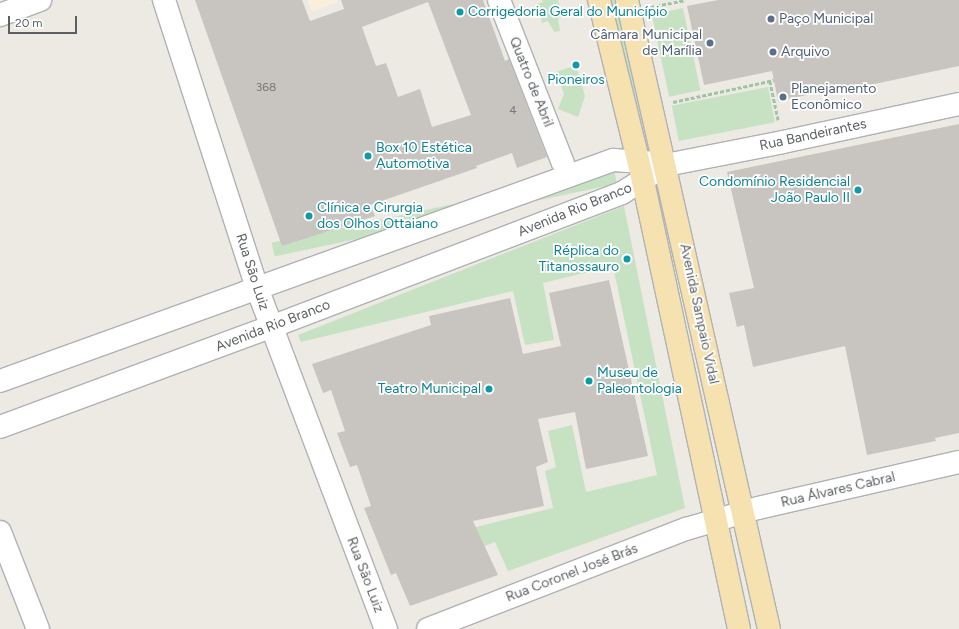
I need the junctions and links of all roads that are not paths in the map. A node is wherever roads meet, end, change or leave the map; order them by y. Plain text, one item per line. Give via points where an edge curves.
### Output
1 (40, 0) edge
2 (164, 0) edge
3 (499, 0) edge
4 (599, 0) edge
5 (636, 4) edge
6 (0, 15) edge
7 (959, 104) edge
8 (637, 160) junction
9 (563, 163) dead end
10 (666, 165) junction
11 (643, 181) junction
12 (257, 288) junction
13 (270, 327) junction
14 (0, 381) edge
15 (0, 428) edge
16 (959, 462) edge
17 (743, 513) junction
18 (717, 520) junction
19 (0, 532) edge
20 (38, 629) edge
21 (386, 629) edge
22 (428, 629) edge
23 (739, 629) edge
24 (769, 629) edge

1 - 6 main road
2 - 12 main road, Rua São Luiz
3 - 9 main road, Quatro de Abril
4 - 8 main road, Avenida Sampaio Vidal
5 - 10 main road, Avenida Sampaio Vidal
7 - 10 main road, Rua Bandeirantes
8 - 10 main road, Avenida Rio Branco
8 - 11 main road, Avenida Sampaio Vidal
8 - 12 main road, Avenida Rio Branco via 613,160
10 - 11 main road, Avenida Rio Branco
10 - 17 main road, Avenida Sampaio Vidal
11 - 13 main road, Avenida Rio Branco via 622,194
11 - 18 main road, Avenida Sampaio Vidal
12 - 13 main road, Rua São Luiz
12 - 14 main road, Avenida Rio Branco
13 - 15 main road, Avenida Rio Branco
13 - 21 main road, Rua São Luiz
16 - 17 main road, Rua Álvares Cabral
17 - 18 main road, Rua Álvares Cabral
17 - 24 main road, Avenida Sampaio Vidal
18 - 22 main road, Rua Coronel José Brás via 686,529
18 - 23 main road, Avenida Sampaio Vidal
19 - 20 main road

